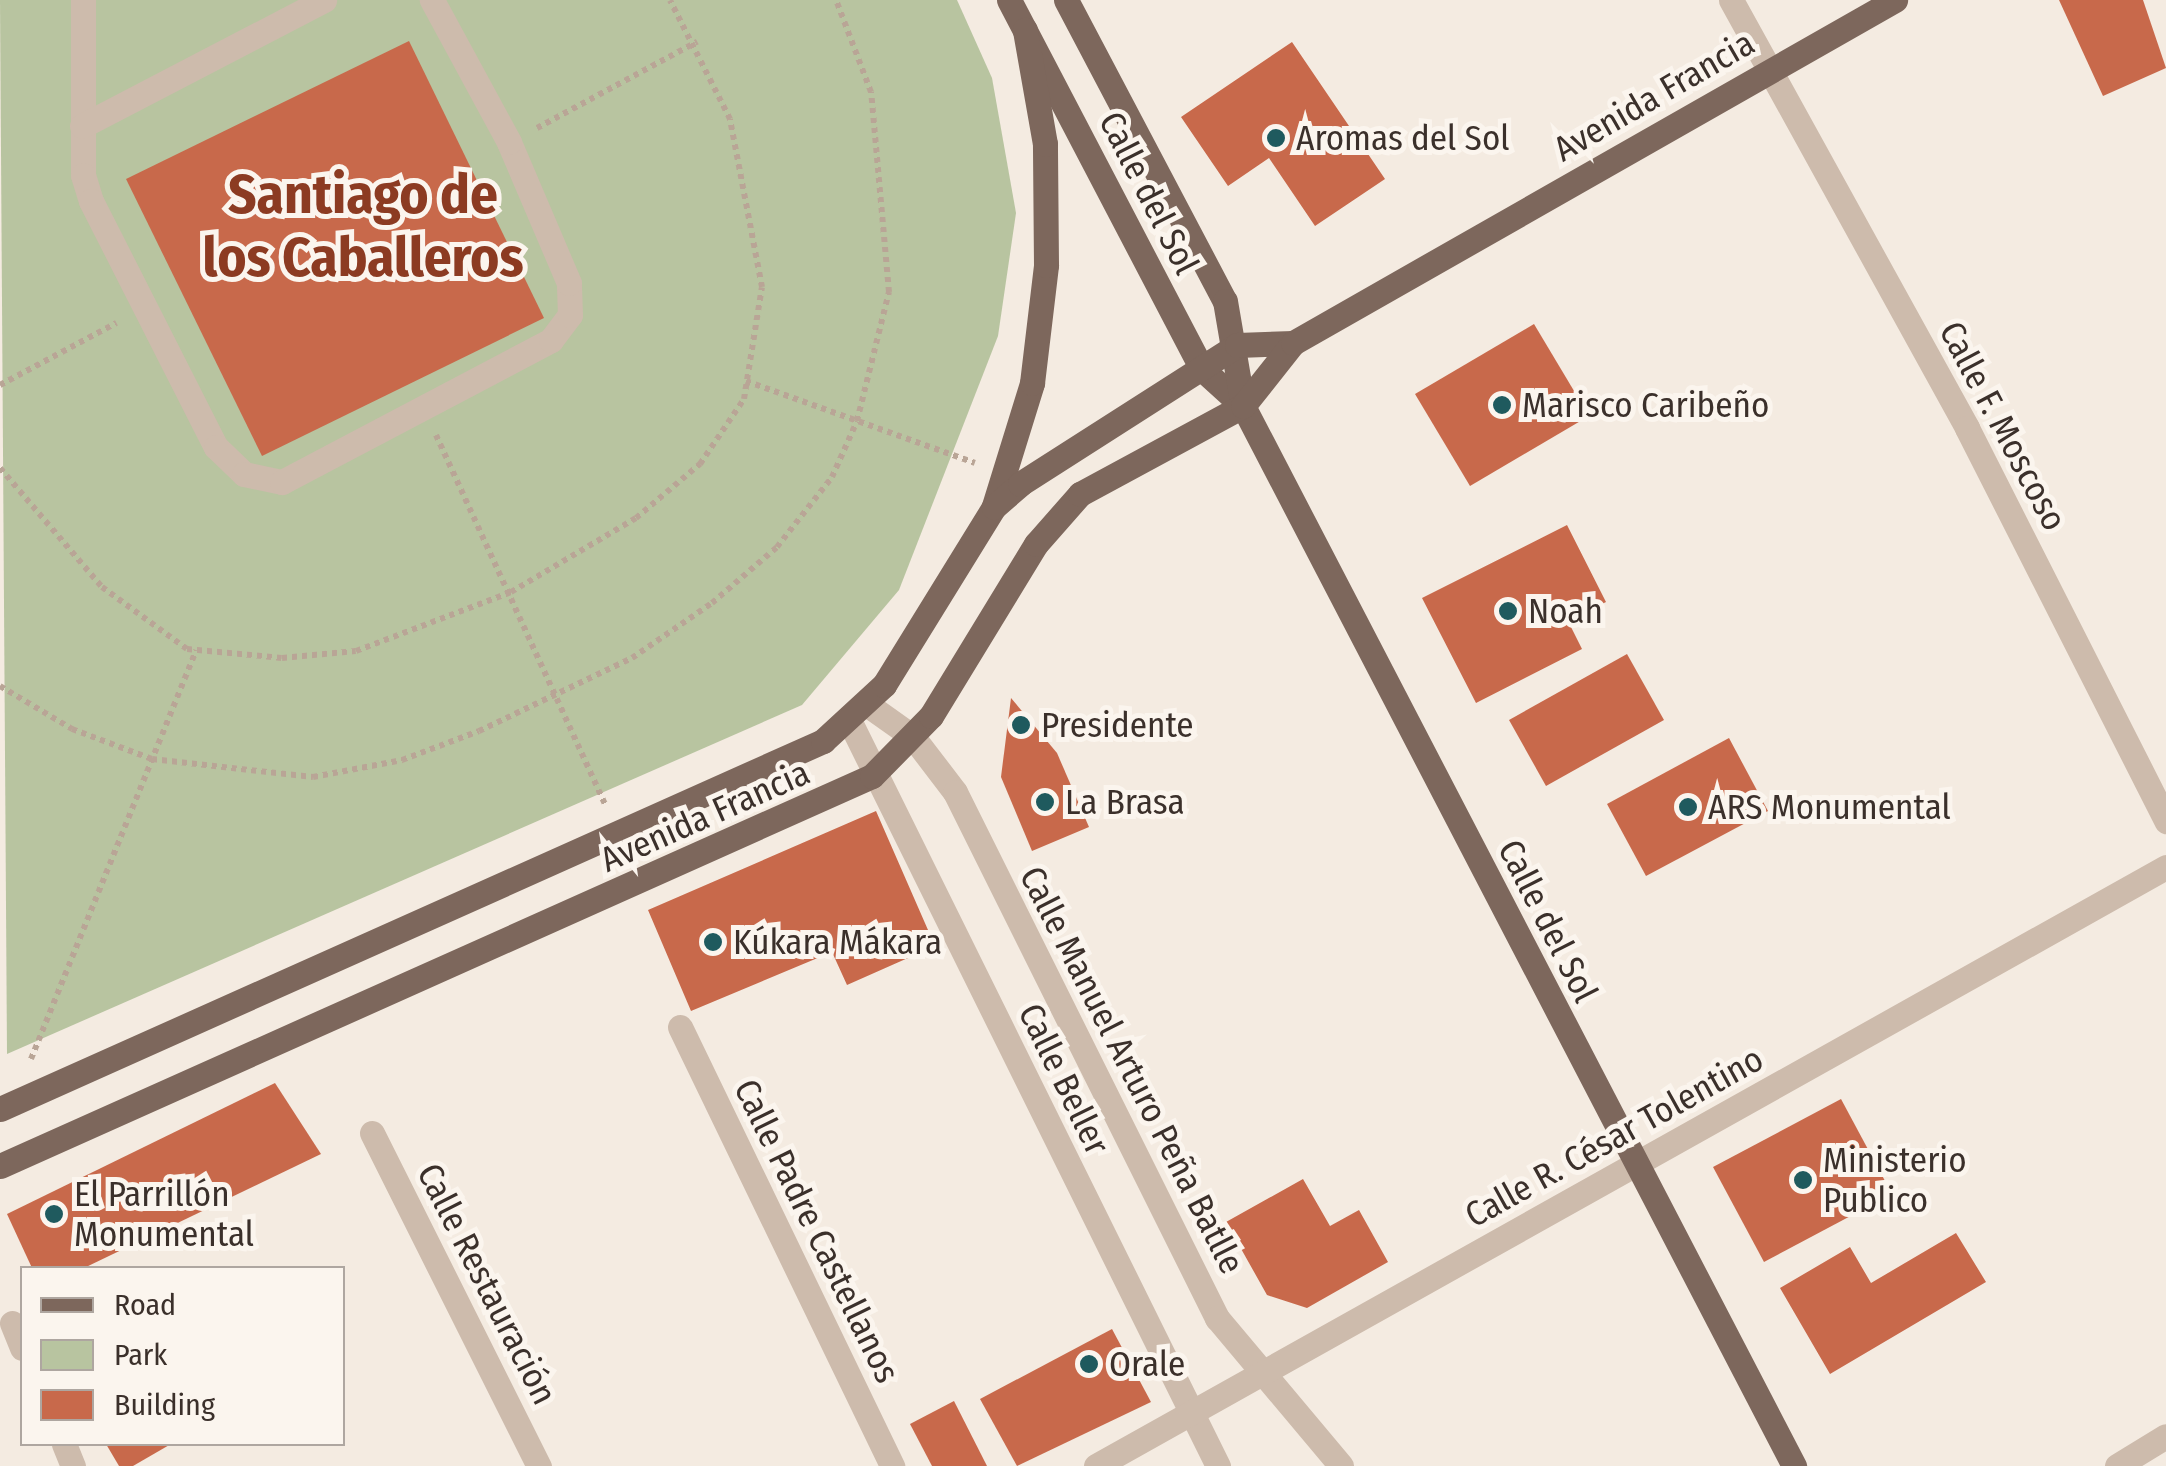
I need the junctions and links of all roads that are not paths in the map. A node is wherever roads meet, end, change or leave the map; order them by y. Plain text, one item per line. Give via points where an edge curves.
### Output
1 (83, 0) edge
2 (324, 0) edge
3 (432, 0) edge
4 (1008, 0) edge
5 (1066, 0) edge
6 (1731, 0) edge
7 (1895, 0) edge
8 (1025, 30) junction
9 (1769, 70) junction
10 (82, 126) junction
11 (1293, 343) junction
12 (1237, 345) junction
13 (1202, 369) junction
14 (1244, 406) junction
15 (994, 507) junction
16 (859, 714) junction
17 (913, 737) junction
18 (872, 776) junction
19 (2166, 820) edge
20 (2166, 868) edge
21 (680, 1027) dead end
22 (7, 1106) edge
23 (372, 1133) dead end
24 (0, 1166) edge
25 (1635, 1166) junction
26 (12, 1323) dead end
27 (20, 1343) edge
28 (1257, 1375) junction
29 (1190, 1413) junction
30 (2166, 1436) edge
31 (539, 1466) edge
32 (892, 1466) edge
33 (1096, 1466) edge
34 (1218, 1466) edge
35 (1341, 1466) edge
36 (1794, 1466) edge
37 (2117, 1466) edge

1 - 10 street
2 - 10 street
3 - 10 street via 510,142 569,283 570,314 552,340 282,482 262,482 216,447 91,201
4 - 8 main road, Calle del Sol
5 - 12 main road, Calle del Sol via 1225,302
6 - 9 street, Calle F. Moscoso
7 - 9 main road, Avenida Francia
8 - 13 main road, Calle del Sol
8 - 15 main road via 1044,144 1046,265 1032,383
9 - 11 main road, Avenida Francia
9 - 19 street, Calle F. Moscoso via 1968,428
11 - 12 main road, Avenida Francia
11 - 14 main road, Avenida Francia
12 - 13 main road
12 - 14 main road, Calle del Sol
13 - 14 main road, Calle del Sol
13 - 15 main road
14 - 17 main road, Avenida Francia via 1064,508
14 - 25 main road, Calle del Sol
15 - 16 main road
16 - 17 street, Calle Manuel Arturo Peña Batlle
16 - 18 street, Calle Beller
16 - 22 main road, Avenida Francia via 618,831
17 - 18 main road, Avenida Francia
17 - 28 street, Calle Manuel Arturo Peña Batlle via 954,792 1188,1261
18 - 24 main road, Avenida Francia
18 - 29 street, Calle Beller
20 - 25 street, Calle R. César Tolentino
21 - 32 street, Calle Padre Castellanos
23 - 31 street, Calle Restauración
25 - 28 street, Calle R. César Tolentino
25 - 36 main road, Calle del Sol
26 - 27 street
28 - 29 street, Calle R. César Tolentino
28 - 35 street, Calle Manuel Arturo Peña Batlle
29 - 33 street, Calle R. César Tolentino
29 - 34 street, Calle Beller
30 - 37 street

